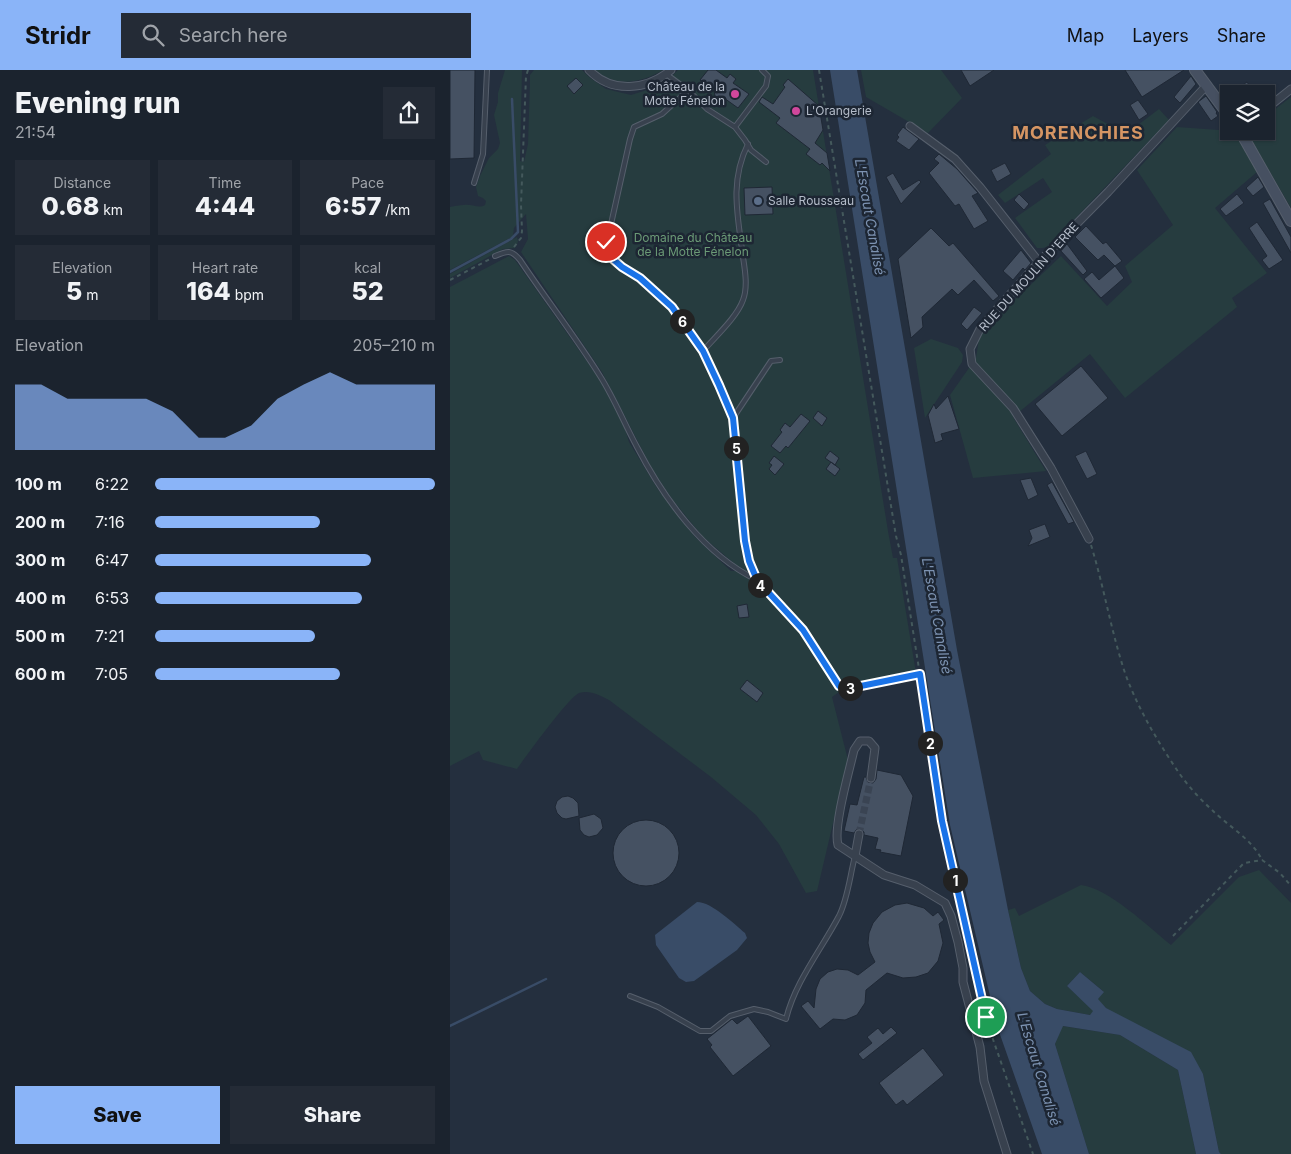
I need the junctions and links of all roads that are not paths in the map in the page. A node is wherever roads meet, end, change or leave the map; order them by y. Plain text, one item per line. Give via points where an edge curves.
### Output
1 (487, 70) edge
2 (589, 70) edge
3 (762, 70) edge
4 (1195, 70) edge
5 (668, 72) edge
6 (1209, 88) junction
7 (1291, 89) edge
8 (690, 91) junction
9 (1275, 102) edge
10 (1220, 103) edge
11 (910, 126) dead end
12 (735, 127) junction
13 (1245, 140) edge
14 (748, 144) junction
15 (766, 162) dead end
16 (474, 183) dead end
17 (1291, 221) edge
18 (495, 256) road end
19 (1039, 262) junction
20 (703, 351) junction
21 (780, 360) dead end
22 (733, 418) junction
23 (1089, 539) road end
24 (871, 778) tunnel mouth
25 (859, 834) tunnel mouth
26 (855, 856) junction
27 (630, 996) dead end
28 (1007, 1154) edge

1 - 16 lane via 483,154
2 - 5 street via 606,83 627,87 642,85
3 - 12 lane via 768,76 766,86
4 - 6 street
5 - 8 lane
6 - 10 street
6 - 19 street, RUE DU MOULIN D'ERRE
7 - 9 street
8 - 12 lane via 707,109
8 - 20 lane via 662,114 634,127 606,242 614,260 672,307
11 - 19 street via 955,159
12 - 14 lane
13 - 17 street
14 - 15 lane
14 - 20 lane via 741,158 735,187 746,273 744,296 740,308
18 - 22 lane via 510,251 520,260 601,377 637,447 674,506 712,550 735,569 757,580 745,541
19 - 23 street, RUE DU MOULIN D'ERRE via 980,328 970,349 972,364 1013,408 1051,468
20 - 22 lane
21 - 22 lane via 771,361
24 - 26 street via 875,748 869,741 860,741 854,750 836,838 838,845
25 - 26 street
26 - 27 lane via 840,914 789,1005 786,1019 754,1009 730,1016 711,1031 700,1031 658,1007
26 - 28 street via 884,875 915,885 945,903 958,942 984,1081

